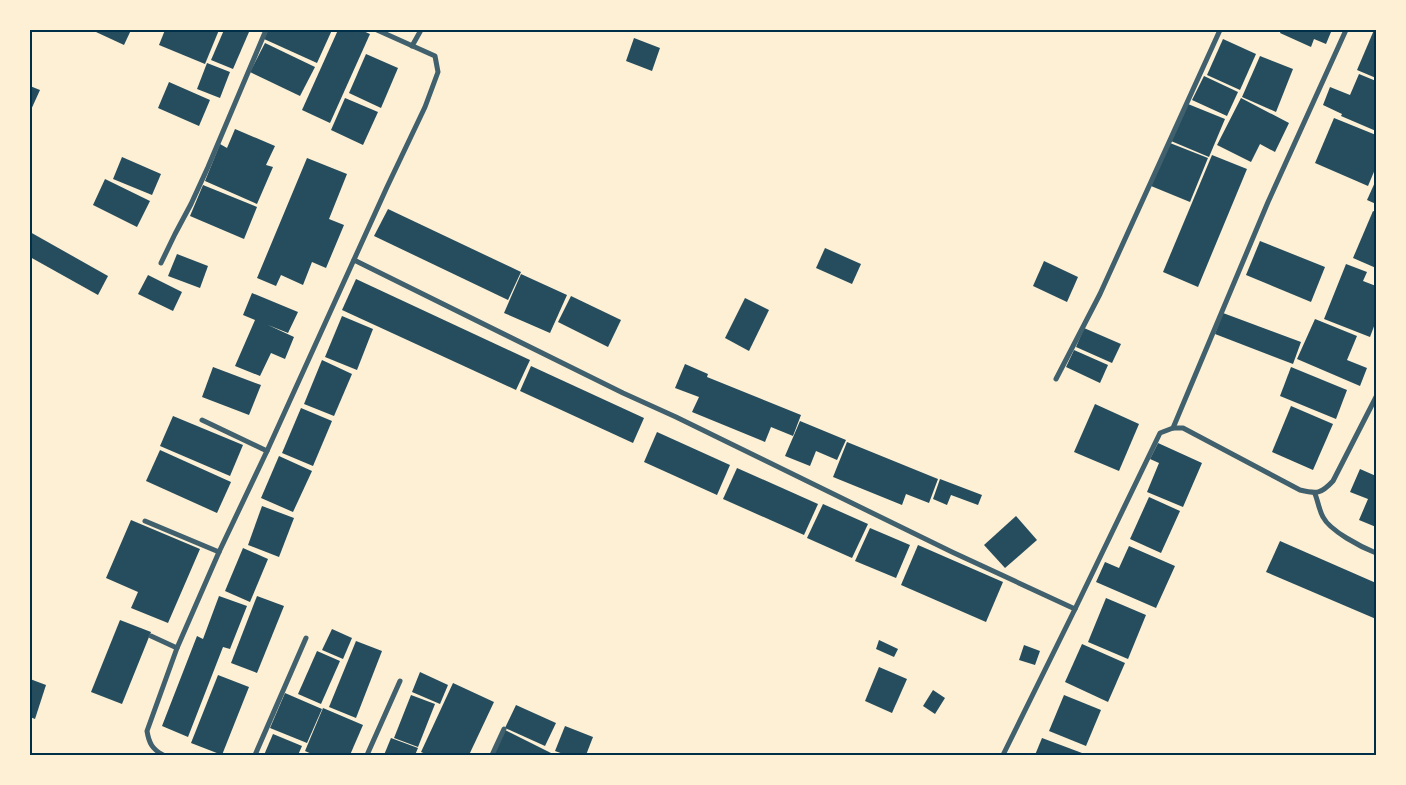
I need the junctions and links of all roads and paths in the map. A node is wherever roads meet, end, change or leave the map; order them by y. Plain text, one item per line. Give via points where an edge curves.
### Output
1 (266, 30) edge
2 (377, 30) edge
3 (421, 30) edge
4 (1220, 30) edge
5 (1346, 30) edge
6 (412, 46) junction
7 (354, 260) junction
8 (161, 263) dead end
9 (1056, 379) dead end
10 (1376, 397) edge
11 (202, 420) dead end
12 (1173, 428) junction
13 (267, 451) junction
14 (1316, 494) junction
15 (145, 521) dead end
16 (219, 552) junction
17 (1376, 553) edge
18 (1075, 609) junction
19 (151, 636) dead end
20 (306, 638) dead end
21 (177, 648) junction
22 (400, 681) dead end
23 (504, 729) dead end
24 (163, 755) edge
25 (255, 755) edge
26 (366, 755) edge
27 (492, 755) edge
28 (1003, 755) edge

1 - 8 street via 208,167
2 - 6 street
3 - 6 street
4 - 9 street via 1100,294
5 - 12 street via 1268,202
6 - 7 street via 434,56 438,72
7 - 13 street
7 - 18 street via 623,393
10 - 14 street via 1333,481
11 - 13 street
12 - 14 street via 1183,428 1300,490
12 - 18 street via 1160,433
13 - 16 street
14 - 17 street via 1323,519 1357,545
15 - 16 street
16 - 21 street
18 - 28 street
19 - 21 street
20 - 25 street
21 - 24 street via 148,731 148,741
22 - 26 street
23 - 27 street

